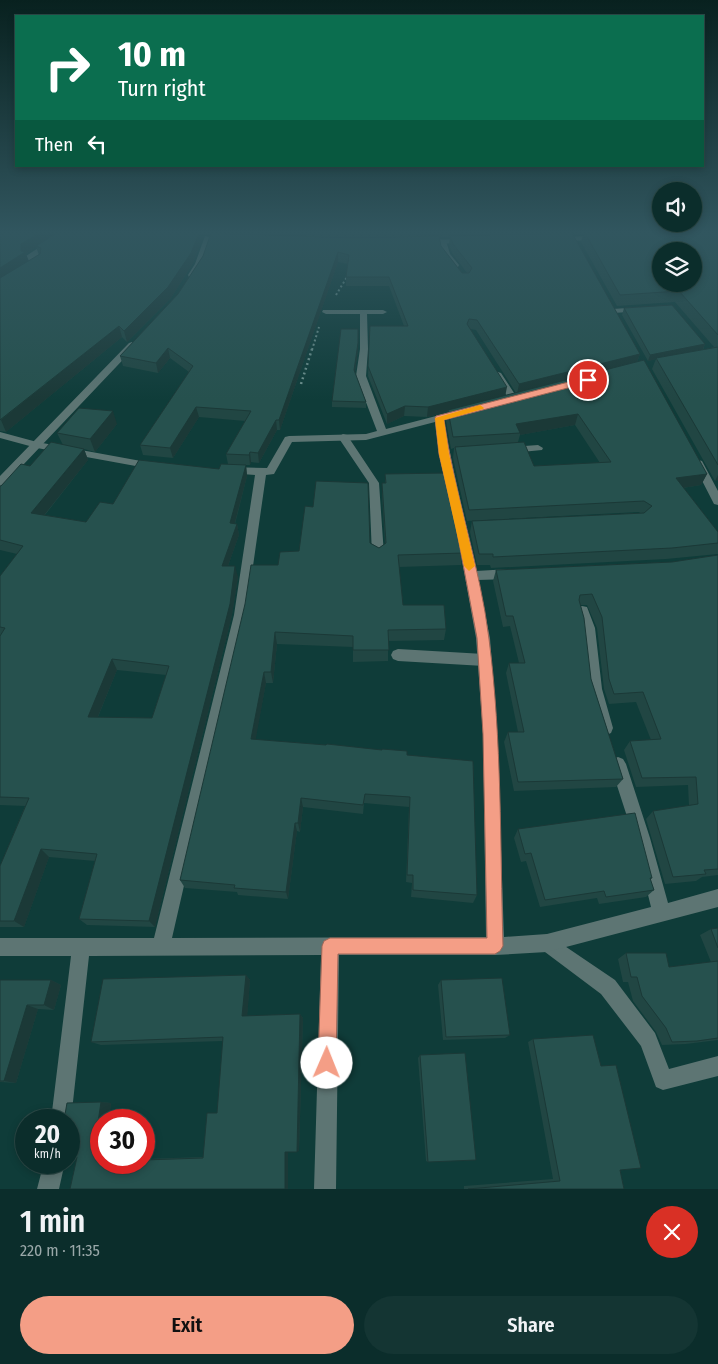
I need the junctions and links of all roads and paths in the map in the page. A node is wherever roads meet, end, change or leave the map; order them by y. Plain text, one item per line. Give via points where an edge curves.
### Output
1 (340, 288) edge
2 (652, 308) edge
3 (614, 311) edge
4 (326, 312) junction
5 (383, 312) dead end
6 (362, 313) junction
7 (141, 336) edge
8 (492, 366) edge
9 (301, 384) dead end
10 (499, 403) edge
11 (474, 409) edge
12 (439, 418) junction
13 (382, 432) junction
14 (0, 435) edge
15 (343, 437) junction
16 (36, 445) junction
17 (538, 448) dead end
18 (500, 450) edge
19 (694, 457) edge
20 (160, 466) edge
21 (214, 469) edge
22 (261, 472) junction
23 (0, 482) edge
24 (718, 501) edge
25 (378, 555) edge
26 (520, 573) edge
27 (471, 576) junction
28 (582, 611) edge
29 (398, 655) dead end
30 (484, 660) junction
31 (718, 898) edge
32 (662, 914) junction
33 (547, 943) junction
34 (330, 946) junction
35 (495, 946) junction
36 (81, 947) junction
37 (161, 947) junction
38 (0, 948) edge
39 (718, 1066) edge
40 (62, 1109) edge
41 (52, 1174) edge
42 (48, 1189) edge
43 (325, 1189) edge

1 - 4 path
2 - 3 street
4 - 6 street
4 - 9 path
5 - 6 street
6 - 13 street via 364,349 361,376
7 - 16 street
8 - 10 street via 518,398
11 - 12 street
12 - 13 street
12 - 27 street via 466,527
13 - 15 street
14 - 16 street
15 - 22 street via 289,440 270,472
15 - 25 street via 374,483
16 - 20 street via 144,466
16 - 23 street
17 - 18 street
19 - 24 street
21 - 22 street
22 - 37 street via 240,615
26 - 27 street
27 - 30 street
28 - 32 street via 588,628 595,689 642,838
29 - 30 street
30 - 35 street via 490,734
31 - 32 street
32 - 33 street
33 - 35 street
33 - 39 street via 608,987 648,1040 663,1080
34 - 35 street
34 - 37 street
34 - 43 street
36 - 37 street
36 - 38 street
36 - 40 street
41 - 42 street

